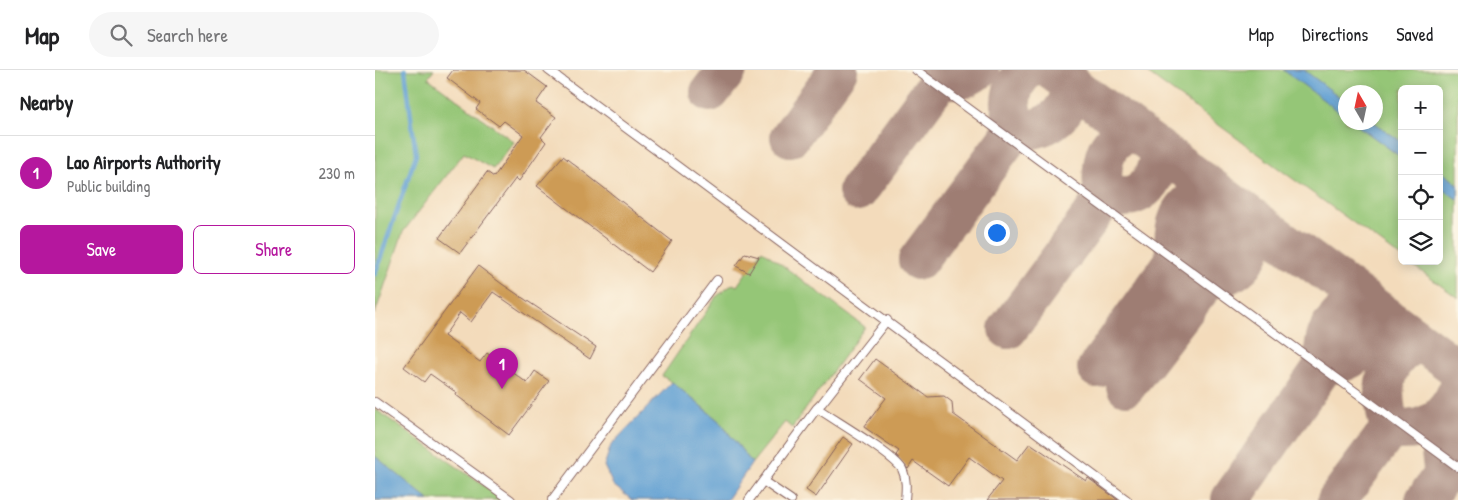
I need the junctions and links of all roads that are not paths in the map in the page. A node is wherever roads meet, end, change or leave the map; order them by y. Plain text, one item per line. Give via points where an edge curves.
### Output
1 (547, 70) edge
2 (917, 70) edge
3 (717, 280) dead end
4 (887, 320) junction
5 (375, 402) edge
6 (817, 408) junction
7 (1458, 467) edge
8 (763, 481) junction
9 (511, 500) edge
10 (551, 500) edge
11 (749, 500) edge
12 (791, 500) edge
13 (905, 500) edge
14 (1127, 500) edge

1 - 4 lane
2 - 7 lane
3 - 10 lane
4 - 6 lane
4 - 14 lane
5 - 9 lane
6 - 8 lane
6 - 13 lane via 886,454 901,468 906,480
8 - 11 lane
8 - 12 lane

